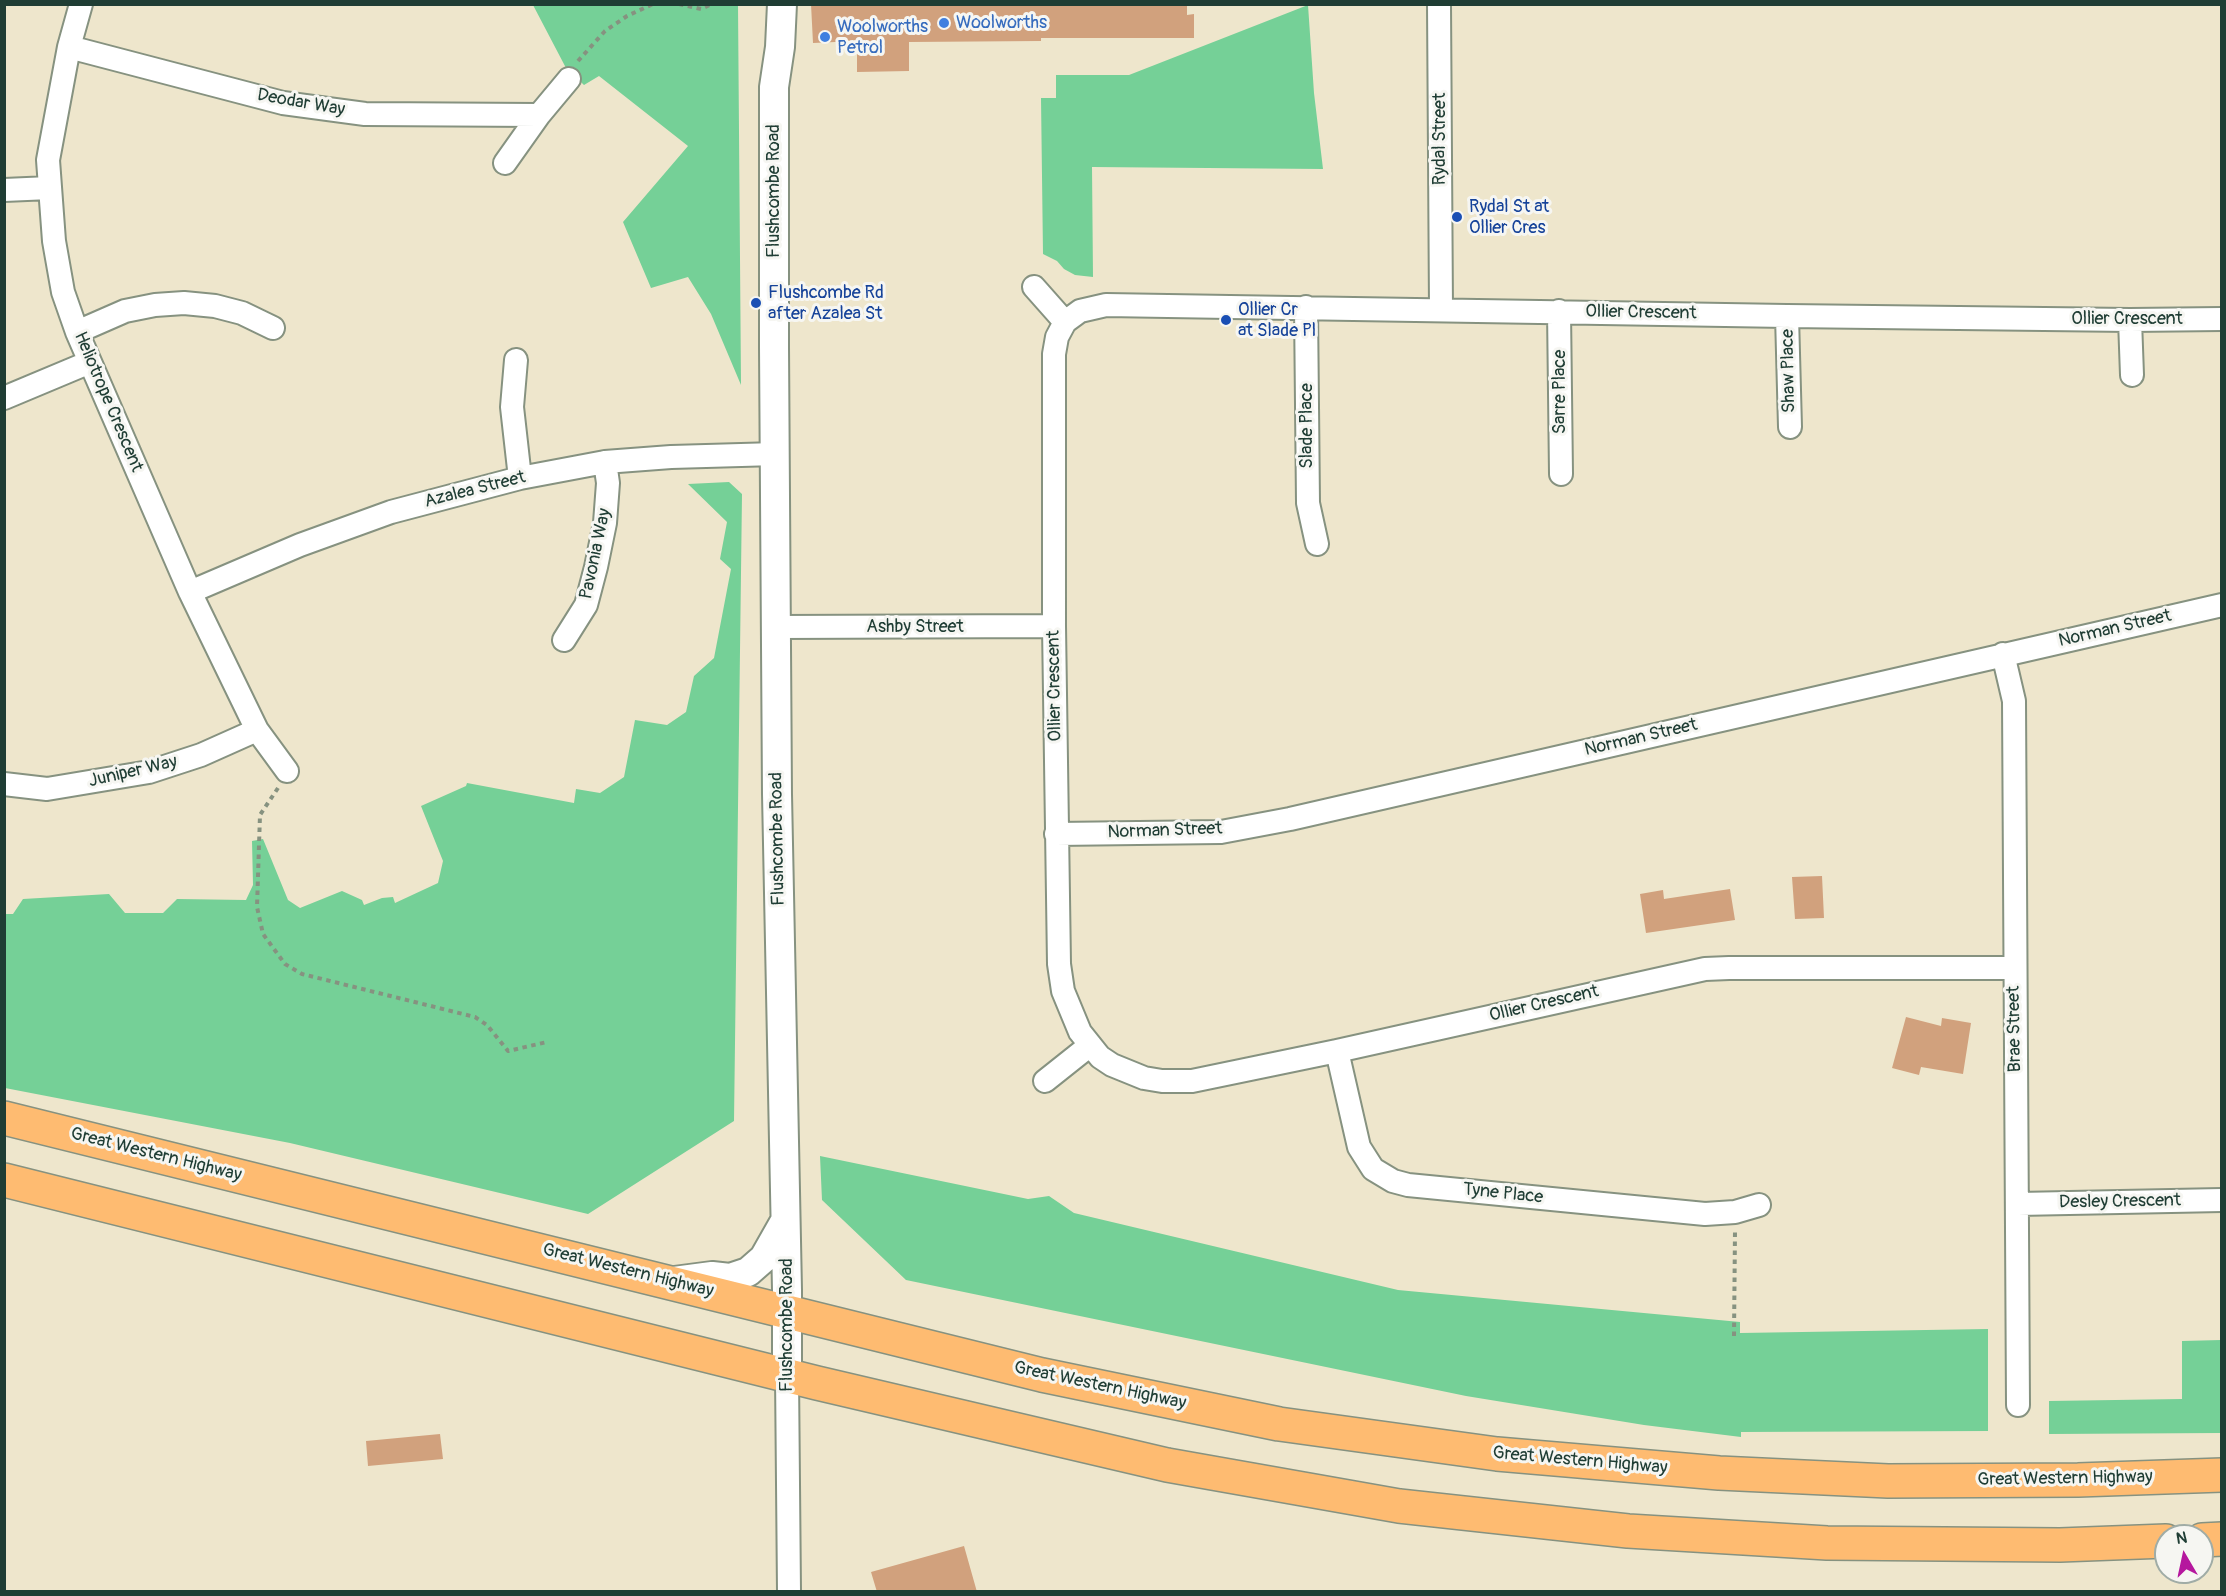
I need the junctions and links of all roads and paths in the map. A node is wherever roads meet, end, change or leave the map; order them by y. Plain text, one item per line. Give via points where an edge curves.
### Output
1 (81, 4) edge
2 (653, 4) edge
3 (679, 4) edge
4 (712, 4) edge
5 (764, 4) edge
6 (782, 4) edge
7 (1439, 4) edge
8 (69, 47) junction
9 (569, 79) joint
10 (774, 87) junction
11 (539, 115) junction
12 (505, 163) dead end
13 (50, 188) junction
14 (4, 190) edge
15 (1034, 287) dead end
16 (1306, 308) junction
17 (1441, 309) junction
18 (1559, 311) junction
19 (1787, 316) junction
20 (2222, 319) edge
21 (2130, 320) junction
22 (1065, 322) junction
23 (273, 328) dead end
24 (77, 332) junction
25 (516, 360) dead end
26 (90, 362) junction
27 (2132, 375) dead end
28 (4, 398) edge
29 (1790, 427) dead end
30 (776, 454) junction
31 (605, 462) junction
32 (1561, 474) dead end
33 (520, 478) junction
34 (1317, 544) dead end
35 (190, 592) junction
36 (2222, 605) edge
37 (1054, 626) junction
38 (776, 627) junction
39 (564, 640) dead end
40 (2003, 654) junction
41 (257, 730) junction
42 (287, 771) joint
43 (6, 777) edge
44 (1056, 834) junction
45 (2014, 968) junction
46 (547, 1042) dead end
47 (1089, 1046) junction
48 (1337, 1051) junction
49 (1045, 1081) dead end
50 (4, 1118) edge
51 (4, 1180) edge
52 (2222, 1200) edge
53 (2018, 1204) junction
54 (1759, 1205) dead end
55 (1735, 1212) junction
56 (786, 1219) junction
57 (668, 1281) junction
58 (787, 1311) junction
59 (1734, 1336) dead end
60 (787, 1376) junction
61 (2018, 1405) dead end
62 (2222, 1475) edge
63 (2154, 1541) edge
64 (789, 1592) edge

1 - 8 street, Heliotrope Crescent
2 - 9 path via 605,31 575,65
3 - 4 path via 701,9
5 - 10 street, Flushcombe Road via 766,46
6 - 10 street, Flushcombe Road
7 - 17 street, Rydal Street
8 - 11 street, Deodar Way via 283,103 365,114
8 - 13 street, Heliotrope Crescent via 48,159
9 - 11 street
10 - 30 street, Flushcombe Road
11 - 12 street
13 - 14 street
13 - 24 street, Heliotrope Crescent via 63,292
15 - 22 street
16 - 17 street, Ollier Crescent
16 - 22 street, Ollier Crescent via 1106,305 1080,311
16 - 34 street, Slade Place via 1308,503
17 - 18 street, Ollier Crescent
18 - 19 street, Ollier Crescent
18 - 32 street, Sarre Place
19 - 21 street, Ollier Crescent
19 - 29 street, Shaw Place
20 - 21 street, Ollier Crescent
21 - 27 street
22 - 37 street, Ollier Crescent via 1054,354
23 - 24 street via 242,313 184,303 125,311
24 - 26 street, Heliotrope Crescent
25 - 33 street via 512,406
26 - 28 street
26 - 35 street, Heliotrope Crescent
30 - 31 street, Azalea Street
30 - 38 street, Flushcombe Road
31 - 33 street, Azalea Street
31 - 39 street, Pavonia Way via 605,523 596,567 586,605
33 - 35 street, Azalea Street via 391,512
35 - 41 street, Heliotrope Crescent
36 - 40 street, Norman Street
37 - 38 street, Ashby Street
37 - 44 street, Ollier Crescent
38 - 56 street, Flushcombe Road
40 - 44 street, Norman Street via 1290,819 1221,832
40 - 45 street, Brae Street via 2013,701
41 - 42 street, Heliotrope Crescent
41 - 43 street, Juniper Way via 201,755 149,772 47,789
42 - 46 path via 260,815 257,907 263,934 285,964 302,974 475,1017 487,1025 508,1052
44 - 47 street, Ollier Crescent via 1060,978 1073,1019
45 - 48 street, Ollier Crescent via 1706,969
45 - 53 street, Brae Street
47 - 48 street, Ollier Crescent via 1112,1065 1144,1078 1177,1082
47 - 49 street
48 - 55 street, Tyne Place via 1359,1147 1373,1168 1393,1181 1705,1214
50 - 57 highway, Great Western Highway
51 - 60 highway
52 - 53 street, Desley Crescent
53 - 61 street, Brae Street
54 - 55 street, Tyne Place
55 - 59 path
56 - 57 street via 764,1257 748,1272 730,1278
56 - 58 street, Flushcombe Road
57 - 58 highway, Great Western Highway
58 - 60 street, Flushcombe Road
58 - 62 highway, Great Western Highway via 1042,1375 1268,1421 1497,1454 1719,1473 1888,1481
60 - 63 highway via 1167,1466 1398,1506 1628,1531 1827,1543 2060,1545
60 - 64 street, Flushcombe Road

